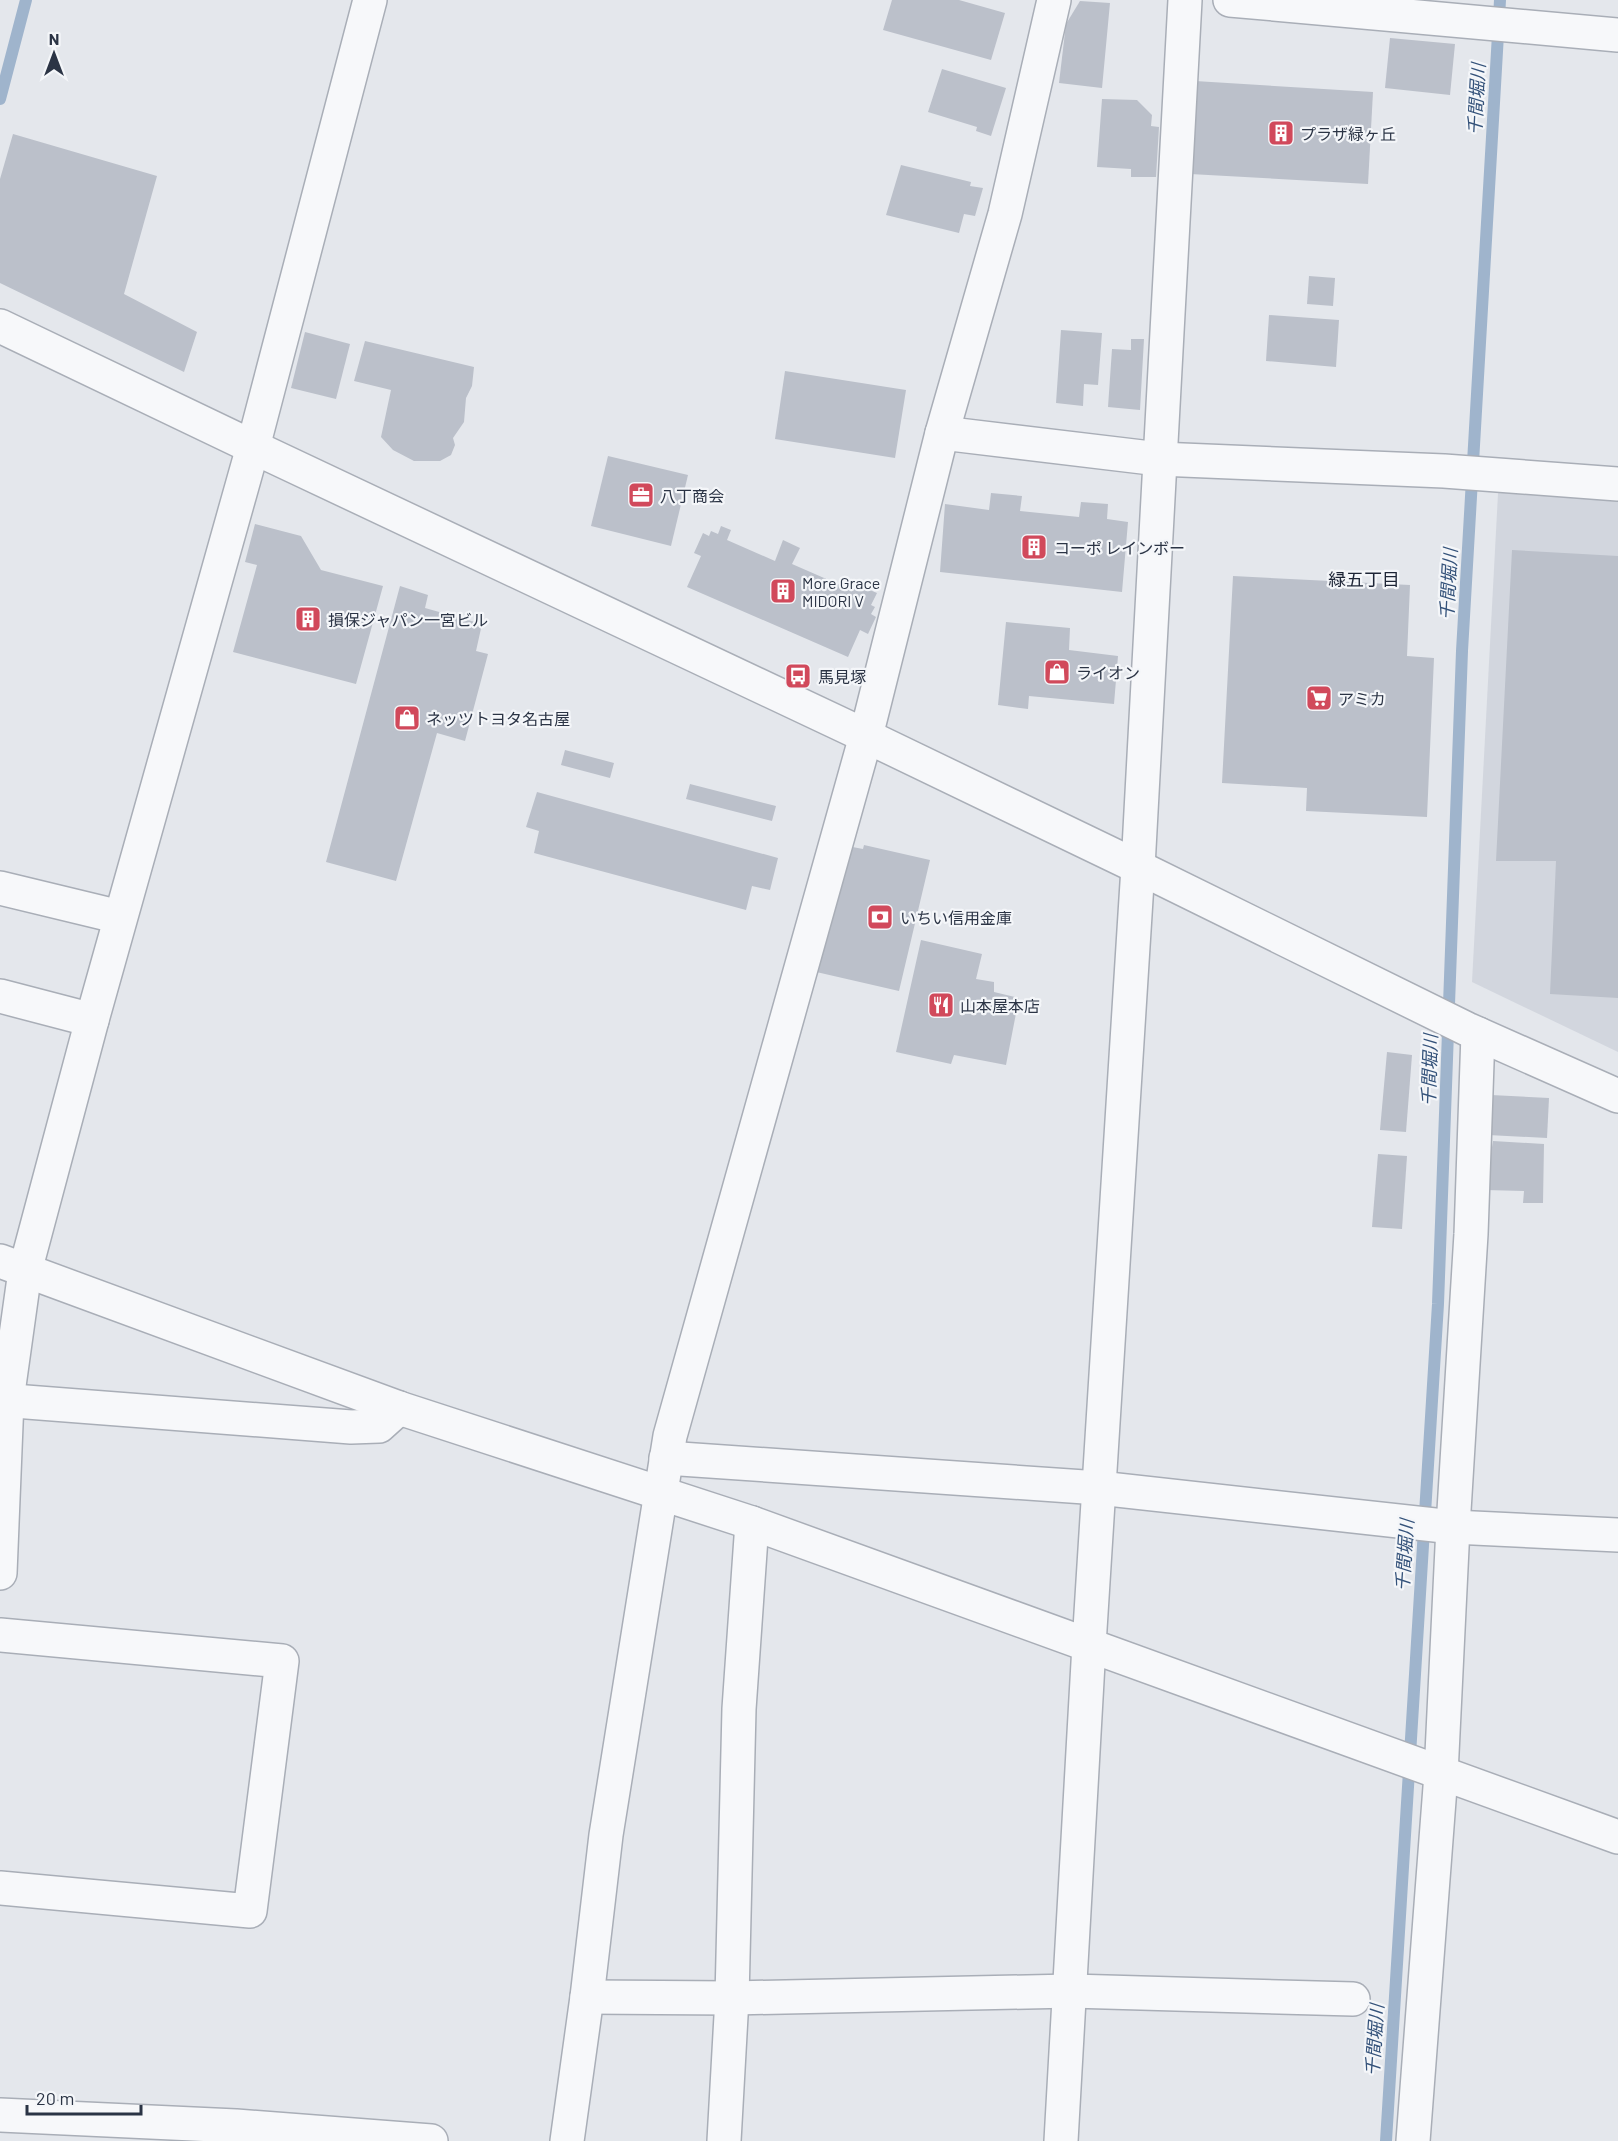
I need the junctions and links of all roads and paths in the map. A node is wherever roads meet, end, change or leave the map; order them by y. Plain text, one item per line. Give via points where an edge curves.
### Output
1 (370, 0) edge
2 (1054, 0) edge
3 (1185, 0) edge
4 (1230, 0) edge
5 (1618, 35) edge
6 (0, 326) edge
7 (942, 433) junction
8 (253, 447) junction
9 (1159, 459) junction
10 (1618, 484) edge
11 (866, 736) junction
12 (1138, 867) junction
13 (0, 888) edge
14 (120, 917) junction
15 (0, 996) edge
16 (92, 1020) junction
17 (1472, 1031) junction
18 (1618, 1096) edge
19 (13, 1266) edge
20 (3, 1400) edge
21 (399, 1408) junction
22 (666, 1458) junction
23 (1099, 1488) junction
24 (660, 1494) junction
25 (752, 1523) junction
26 (1432, 1525) junction
27 (1618, 1535) edge
28 (0, 1573) edge
29 (0, 1635) edge
30 (1089, 1645) junction
31 (1435, 1772) junction
32 (1618, 1837) edge
33 (0, 1888) edge
34 (1071, 1991) junction
35 (587, 1997) junction
36 (732, 1998) junction
37 (1353, 1998) dead end
38 (0, 2115) edge
39 (431, 2141) edge
40 (567, 2141) edge
41 (724, 2141) edge
42 (1061, 2141) edge
43 (1413, 2141) edge

1 - 8 street
2 - 7 street via 1005,214
3 - 9 street
4 - 5 street
6 - 8 street
7 - 9 street
7 - 11 street
8 - 11 street
8 - 14 street
9 - 10 street via 1444,471
9 - 12 street
11 - 12 street
11 - 22 street
12 - 17 street
12 - 23 street
13 - 14 street
14 - 16 street
15 - 16 street
16 - 19 street
17 - 18 street
17 - 26 street via 1471,1234
19 - 20 street
19 - 21 street
20 - 21 street via 351,1427 379,1426
20 - 28 street
21 - 24 street
22 - 23 street
22 - 24 street
23 - 26 street
23 - 30 street
24 - 25 street
24 - 35 street via 606,1835
25 - 30 street
25 - 36 street via 739,1709
26 - 27 street
26 - 31 street
29 - 33 street via 282,1661 250,1911
30 - 31 street
30 - 34 street
31 - 32 street
31 - 43 street
34 - 36 street
34 - 37 street
34 - 42 street
35 - 36 street
35 - 40 street
36 - 41 street
38 - 39 street via 236,2126

